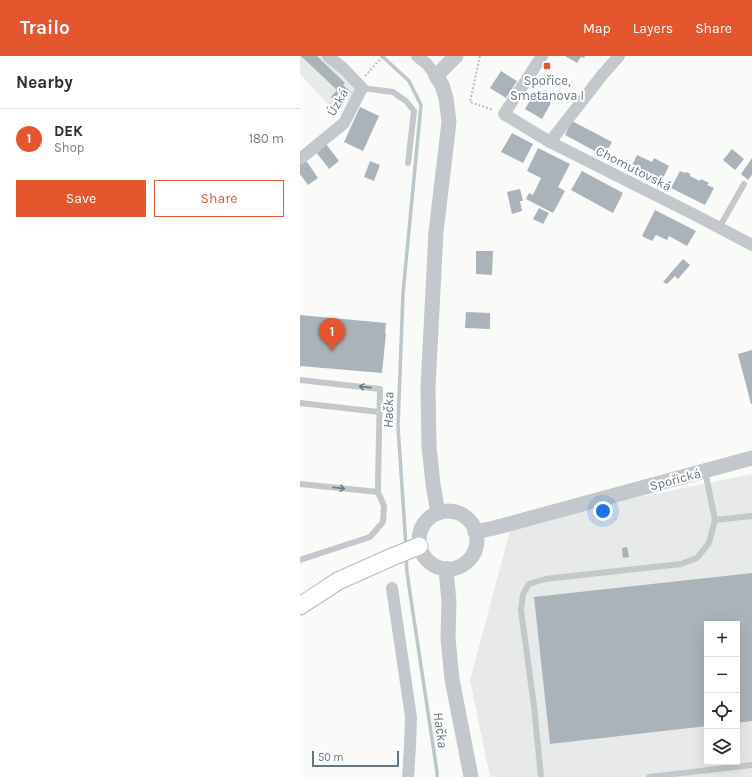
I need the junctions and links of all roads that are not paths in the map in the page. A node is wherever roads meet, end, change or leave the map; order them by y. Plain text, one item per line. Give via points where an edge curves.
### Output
1 (328, 56) edge
2 (417, 56) edge
3 (456, 56) edge
4 (542, 56) edge
5 (619, 56) edge
6 (436, 76) junction
7 (360, 86) junction
8 (550, 142) junction
9 (300, 160) edge
10 (408, 163) dead end
11 (744, 184) dead end
12 (719, 228) junction
13 (752, 245) edge
14 (300, 380) edge
15 (300, 404) edge
16 (379, 412) junction
17 (752, 458) edge
18 (706, 471) junction
19 (300, 484) edge
20 (378, 492) junction
21 (438, 513) junction
22 (752, 516) edge
23 (715, 520) junction
24 (475, 532) junction
25 (418, 547) junction
26 (300, 560) edge
27 (446, 569) junction
28 (392, 588) dead end
29 (300, 606) edge
30 (752, 765) edge
31 (408, 777) edge
32 (471, 777) edge
33 (542, 777) edge
34 (649, 777) edge

1 - 7 street, Úzká
2 - 6 street
3 - 6 street
4 - 8 street, Chomutovská via 504,114
5 - 8 street
6 - 21 street via 446,98 449,122 436,232 428,387 429,446
7 - 9 street, Úzká via 344,123
7 - 10 lane via 393,92 406,101 414,111
8 - 12 street, Chomutovská
11 - 12 lane
12 - 13 street, Chomutovská
16 -> 14 lane via 380,389
15 - 16 lane
16 - 20 lane
17 - 18 street, Spořická
18 - 23 lane
18 - 24 street, Spořická
19 -> 20 lane
20 - 26 lane via 384,506 383,522 370,537
21 - 24 street via 445,511 460,514 472,524
21 - 25 street via 424,523 420,530
22 - 23 lane
23 - 33 lane via 709,543 697,558 681,564 544,579 529,584 523,594 521,610
24 - 27 street via 476,547 468,561
25 - 27 street via 429,562
25 - 29 main road via 338,581
27 - 32 street via 452,679
28 - 31 street via 411,716
30 - 34 lane

